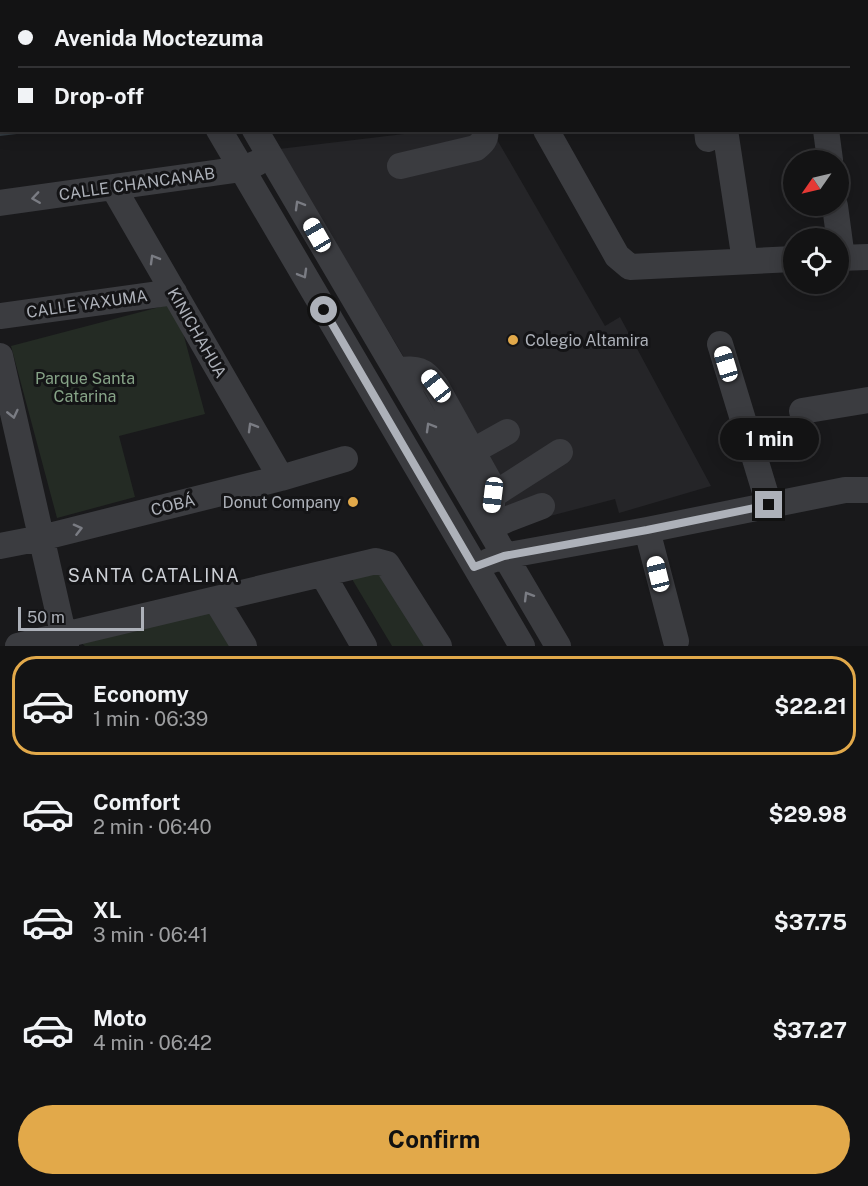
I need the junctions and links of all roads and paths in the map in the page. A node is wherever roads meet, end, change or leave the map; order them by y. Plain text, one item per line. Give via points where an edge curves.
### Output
1 (246, 132) edge
2 (255, 132) edge
3 (486, 132) edge
4 (547, 132) edge
5 (826, 132) edge
6 (713, 133) edge
7 (224, 138) edge
8 (829, 150) edge
9 (272, 158) junction
10 (400, 166) dead end
11 (242, 169) junction
12 (113, 187) junction
13 (0, 203) edge
14 (868, 257) edge
15 (849, 258) edge
16 (783, 259) edge
17 (745, 261) junction
18 (174, 292) junction
19 (0, 316) edge
20 (720, 344) dead end
21 (0, 357) edge
22 (396, 370) junction
23 (868, 400) edge
24 (802, 411) dead end
25 (507, 432) dead end
26 (473, 451) junction
27 (560, 452) dead end
28 (345, 459) dead end
29 (281, 478) junction
30 (868, 490) edge
31 (493, 495) junction
32 (769, 505) junction
33 (542, 506) dead end
34 (487, 525) junction
35 (647, 530) junction
36 (41, 538) junction
37 (0, 546) edge
38 (504, 556) junction
39 (474, 567) junction
40 (323, 575) junction
41 (216, 600) junction
42 (65, 641) edge
43 (675, 641) dead end
44 (18, 646) edge
45 (244, 646) edge
46 (364, 646) edge
47 (439, 646) edge
48 (522, 646) edge
49 (558, 646) edge

1 - 7 street
2 - 9 street
3 - 10 street via 477,148
4 - 17 street via 617,256 630,267
5 - 8 street
6 - 17 street
7 - 11 street
9 - 11 street, CALLE CHANCANAB
22 -> 9 street
11 - 12 street, CALLE CHANCANAB
11 -> 39 street
12 -> 13 street, CALLE CHANCANAB
18 -> 12 street, KINICHAHUA
14 - 15 street
16 - 17 street
18 - 19 street, CALLE YAXUMA
29 -> 18 street, KINICHAHUA
20 - 32 street
21 -> 36 street
22 - 26 street via 423,365
34 -> 22 street
23 - 24 street
25 - 26 street
26 - 31 street
27 - 31 street
28 - 29 street, COBÁ
36 -> 29 street, COBÁ
30 - 32 street via 846,490
31 - 34 street
32 - 35 street
33 - 34 street
34 - 38 street
35 - 38 street
35 - 43 street
36 - 37 street, COBÁ
36 - 42 street
38 - 39 street
49 -> 38 street
39 - 48 street
40 - 41 street
40 - 46 street
40 - 47 street via 376,561 387,564
41 - 42 street
41 - 45 street
42 - 44 street

